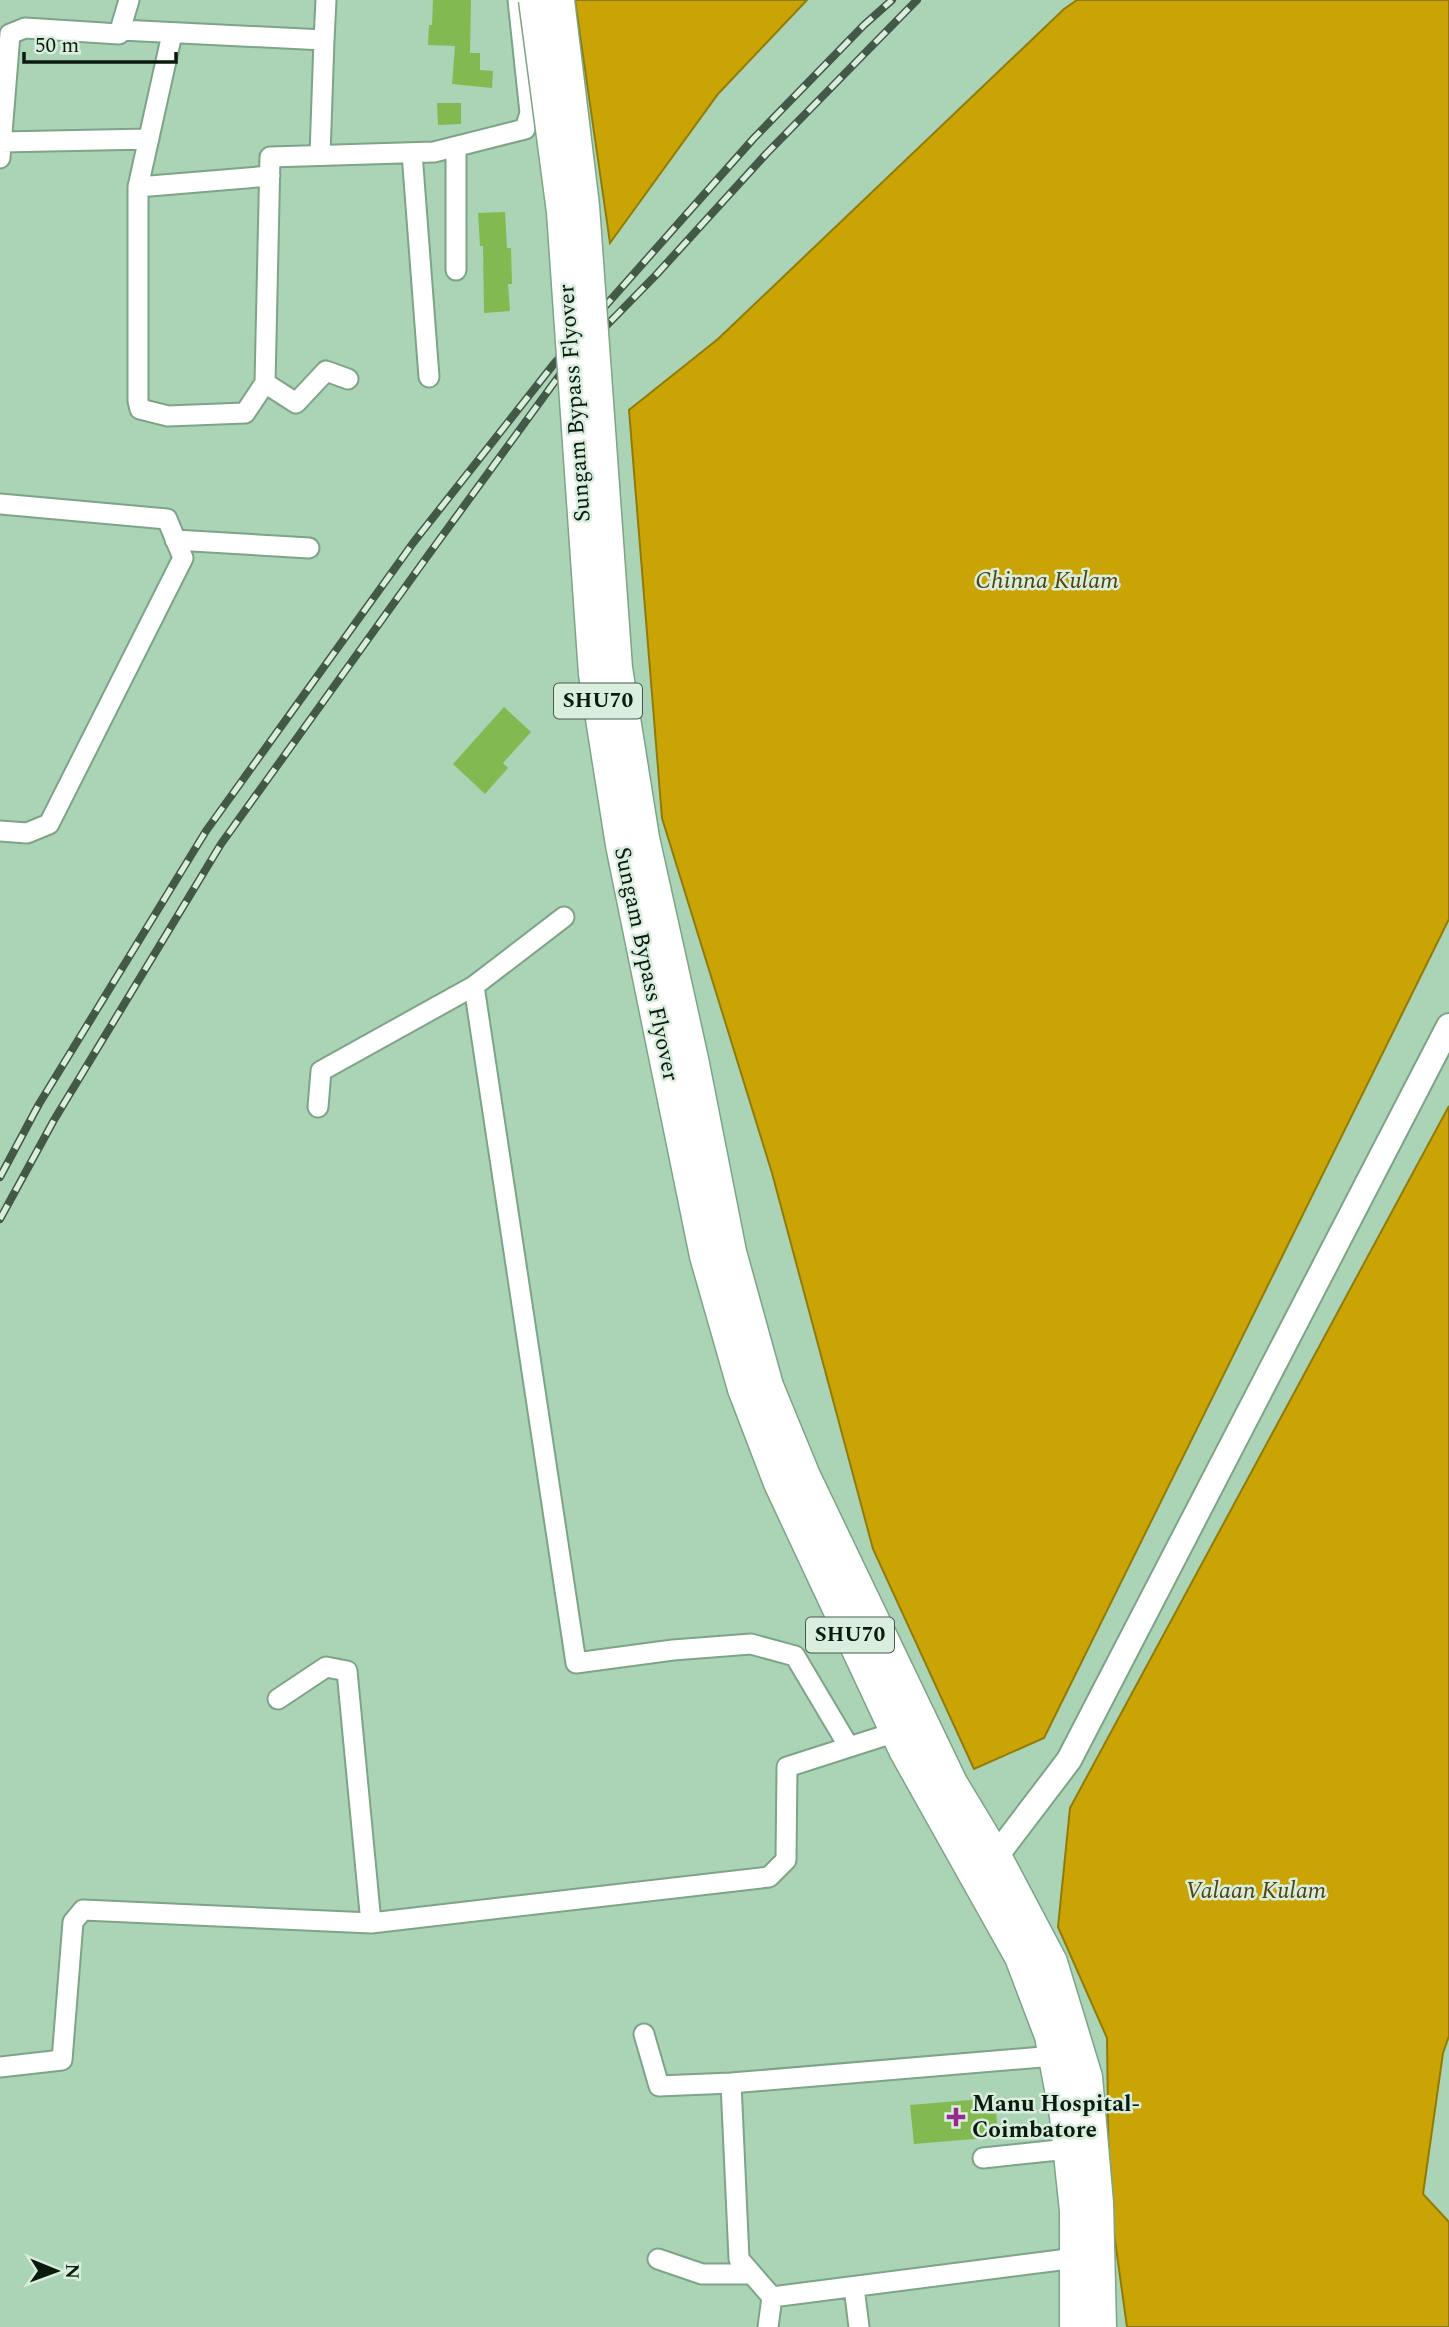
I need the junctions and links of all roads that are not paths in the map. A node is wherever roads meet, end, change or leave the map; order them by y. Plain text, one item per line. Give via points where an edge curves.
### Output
1 (129, 0) edge
2 (326, 0) edge
3 (518, 0) edge
4 (534, 0) edge
5 (559, 0) edge
6 (121, 30) junction
7 (172, 34) junction
8 (324, 40) junction
9 (149, 139) junction
10 (456, 147) junction
11 (1, 150) edge
12 (412, 153) junction
13 (320, 155) junction
14 (270, 176) junction
15 (138, 187) junction
16 (456, 270) dead end
17 (429, 377) dead end
18 (348, 379) dead end
19 (265, 383) junction
20 (0, 504) edge
21 (175, 540) junction
22 (309, 548) dead end
23 (0, 831) edge
24 (564, 917) dead end
25 (474, 986) junction
26 (1449, 1026) edge
27 (318, 1107) dead end
28 (755, 1387) junction
29 (278, 1699) dead end
30 (895, 1732) junction
31 (849, 1747) junction
32 (996, 1856) junction
33 (971, 1874) junction
34 (371, 1923) junction
35 (643, 2034) dead end
36 (1054, 2056) junction
37 (0, 2067) edge
38 (731, 2083) junction
39 (1068, 2149) junction
40 (983, 2158) dead end
41 (1076, 2258) junction
42 (658, 2259) dead end
43 (752, 2274) junction
44 (854, 2287) junction
45 (772, 2297) junction
46 (768, 2327) edge
47 (859, 2327) edge
48 (1075, 2327) edge
49 (1101, 2327) edge

1 - 6 street
2 - 8 street
3 - 10 street via 530,113 525,129
4 - 28 main road, Sungam Bypass Flyover / SHU70, bridge via 562,212 596,687 621,845 705,1256
5 - 28 main road, Sungam Bypass Flyover / SHU70, bridge via 584,206 619,681 644,838 693,1059
6 - 7 street
6 - 11 street via 119,34 25,28 10,34
7 - 8 street
7 - 9 street
8 - 13 street
9 - 11 street
9 - 15 street
10 - 12 street
10 - 16 street
12 - 13 street
12 - 17 street
13 - 14 street via 270,157
14 - 15 street
14 - 19 street
15 - 19 street via 141,410 168,416 244,413
18 - 19 street via 326,371 296,403
20 - 21 street via 167,519
21 - 22 street
21 - 23 street via 183,558 49,824 27,833
24 - 25 street
25 - 27 street via 321,1071
25 - 31 street via 576,1663 751,1644 795,1656
26 - 32 street via 1069,1760
28 - 30 main road, Sungam Bypass Flyover / SHU70 via 779,1483
28 - 32 main road, Sungam Bypass Flyover / SHU70 via 805,1476 946,1771
29 - 34 street via 326,1667 347,1671
30 - 31 street
30 - 33 main road, Sungam Bypass Flyover / SHU70
31 - 34 street via 787,1768 786,1860 769,1877
32 - 33 street
32 - 49 main road, SHU70 via 1052,1962 1087,2077 1098,2203
33 - 36 main road, SHU70 via 1020,1957
34 - 37 street via 83,1910 73,1922 62,2060
35 - 38 street via 659,2086
36 - 38 street
36 - 39 main road, SHU70
38 - 43 street via 739,2259
39 - 40 street
39 - 41 main road, SHU70
41 - 44 street
41 - 48 main road, SHU70
42 - 43 street via 702,2274
43 - 45 street
44 - 45 street
44 - 47 street
45 - 46 street

